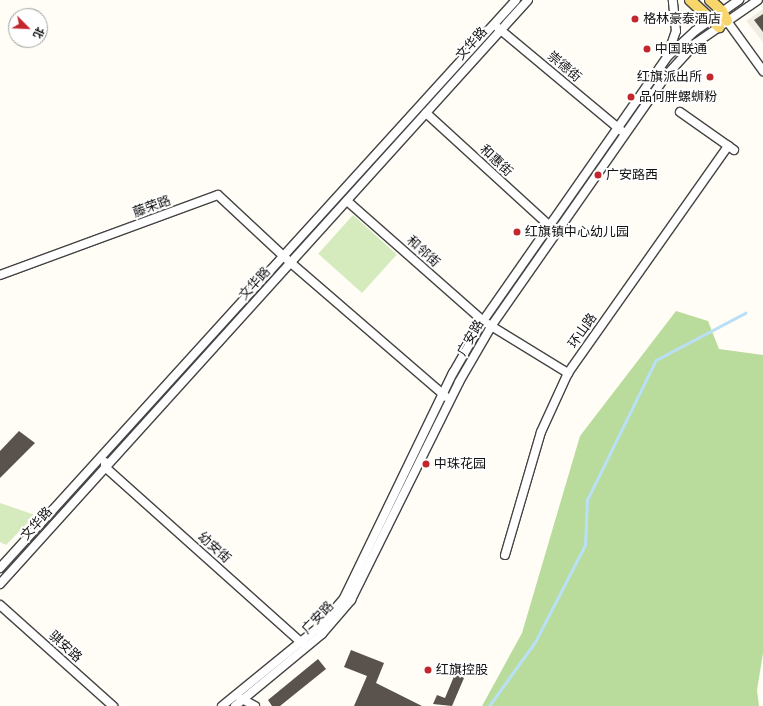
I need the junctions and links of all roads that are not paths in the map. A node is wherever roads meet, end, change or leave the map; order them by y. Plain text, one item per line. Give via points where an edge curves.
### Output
1 (516, 0) edge
2 (528, 0) edge
3 (673, 0) edge
4 (690, 0) edge
5 (710, 0) edge
6 (738, 0) edge
7 (758, 0) edge
8 (722, 11) junction
9 (712, 19) junction
10 (494, 24) junction
11 (723, 24) junction
12 (500, 30) junction
13 (667, 57) junction
14 (763, 71) edge
15 (680, 112) dead end
16 (426, 113) junction
17 (621, 130) junction
18 (347, 200) junction
19 (553, 229) junction
20 (288, 260) junction
21 (0, 275) edge
22 (483, 321) junction
23 (492, 325) junction
24 (568, 373) junction
25 (447, 397) junction
26 (105, 454) junction
27 (104, 467) junction
28 (505, 555) dead end
29 (0, 568) edge
30 (0, 584) edge
31 (0, 605) edge
32 (304, 644) junction
33 (239, 698) junction
34 (113, 706) edge
35 (222, 706) edge
36 (235, 706) edge
37 (254, 706) edge

1 - 10 street, 文华路
2 - 12 street, 文华路
3 - 13 street via 676,31
4 - 9 main road
5 - 8 main road
6 - 8 street, 广安路
7 - 11 street, 广安路
8 - 9 street, 广安路
8 - 11 main road
9 - 11 main road
9 - 13 street, 广安路
10 - 12 street, 崇德街
10 - 20 street, 文华路
11 - 14 street
11 - 17 street, 广安路 via 680,59
12 - 16 street, 文华路
12 - 17 street, 崇德街
13 - 17 street, 广安路
15 - 24 street, 环山路 via 731,148
16 - 18 street, 文华路
16 - 19 street, 和惠街
17 - 19 street, 广安路
18 - 20 street, 文华路
18 - 22 street, 和邻街
19 - 22 street, 广安路
19 - 23 street, 广安路
20 - 21 street, 藤荣路 via 218,195
20 - 25 street
20 - 26 street, 文华路
20 - 27 street, 文华路
22 - 23 street, 和邻街
22 - 25 street, 广安路
23 - 24 street, 和邻街
23 - 25 street, 广安路
24 - 28 street, 环山路 via 541,432
25 - 32 street, 广安路 via 368,572 336,619
26 - 27 street
26 - 29 street, 文华路
27 - 30 street, 文华路
27 - 32 street, 幼安街
31 - 34 street, 骐安路
32 - 33 street, 广安路
33 - 35 street, 广安路
33 - 36 street, 广安路
33 - 37 street

